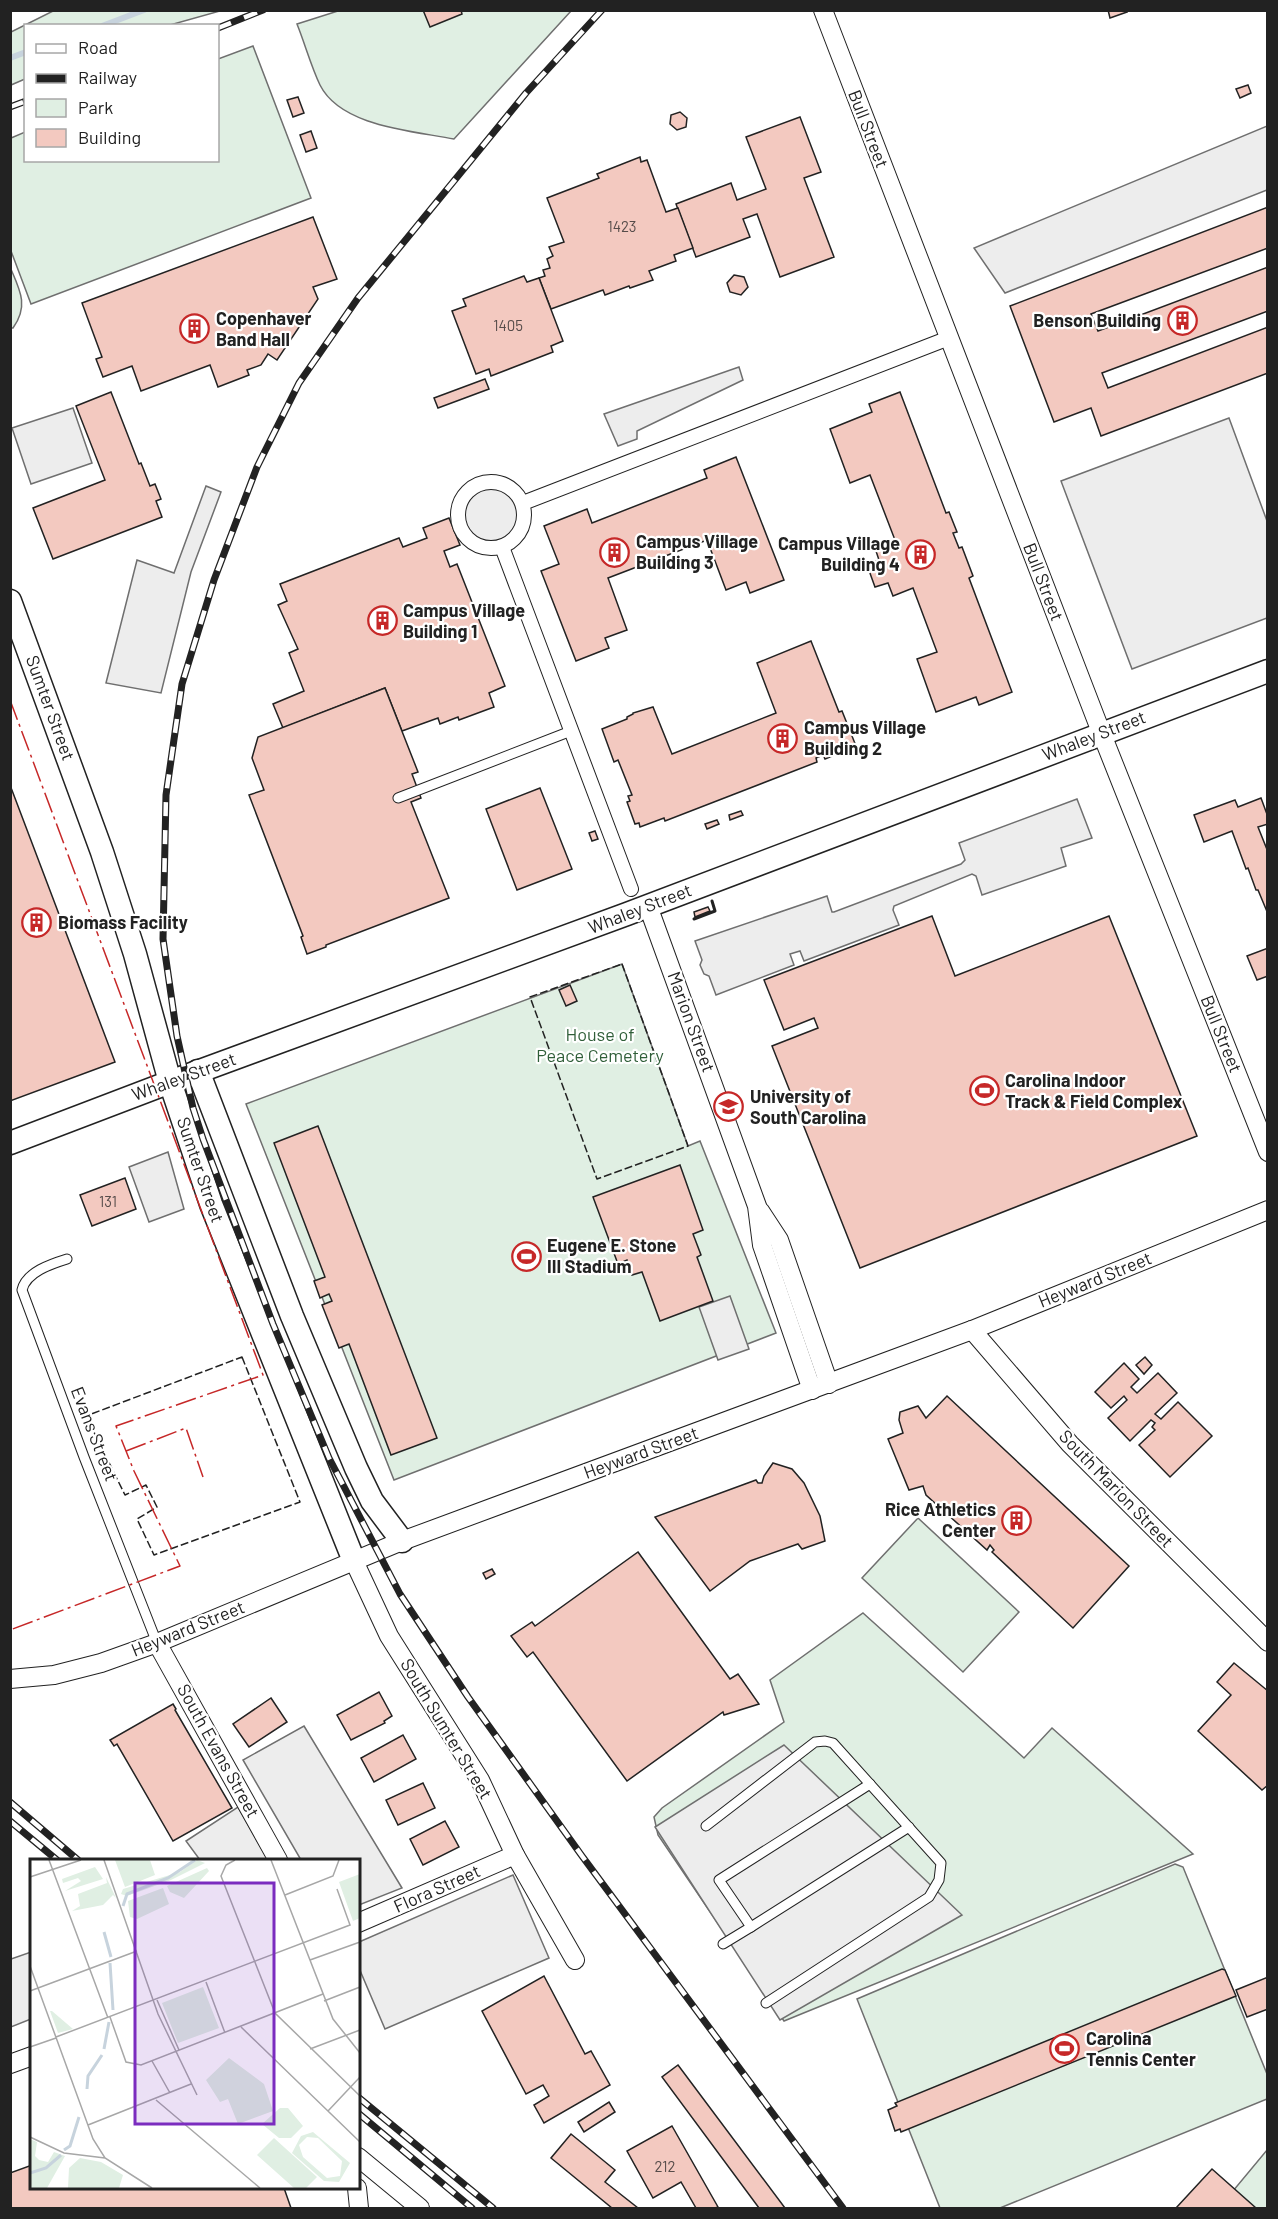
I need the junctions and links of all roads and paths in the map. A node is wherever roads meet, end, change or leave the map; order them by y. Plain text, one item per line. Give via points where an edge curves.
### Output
1 (823, 10) edge
2 (949, 338) junction
3 (523, 503) junction
4 (502, 547) junction
5 (10, 601) edge
6 (15, 624) edge
7 (1268, 670) edge
8 (571, 730) junction
9 (1101, 732) junction
10 (398, 798) dead end
11 (631, 889) dead end
12 (648, 906) junction
13 (198, 1071) junction
14 (170, 1082) junction
15 (10, 1143) edge
16 (1268, 1152) edge
17 (1268, 1210) edge
18 (67, 1259) dead end
19 (972, 1330) junction
20 (820, 1387) junction
21 (402, 1541) junction
22 (354, 1561) junction
23 (157, 1642) junction
24 (1268, 1642) edge
25 (10, 1678) edge
26 (870, 1784) junction
27 (706, 1826) dead end
28 (909, 1827) junction
29 (515, 1855) junction
30 (277, 1859) edge
31 (360, 1922) edge
32 (751, 1927) junction
33 (723, 1944) dead end
34 (575, 1960) dead end
35 (766, 2003) dead end
36 (30, 2057) edge
37 (10, 2064) edge
38 (360, 2159) edge
39 (357, 2189) edge
40 (359, 2208) edge
41 (420, 2208) edge

1 - 2 street, Bull Street
2 - 3 street
2 - 9 street, Bull Street
3 - 4 street via 522,529
3 - 4 street via 517,493 498,482 477,485 461,501 459,522 470,541 480,546
4 - 8 street
5 - 6 street, Sumter Street
6 - 14 street, Sumter Street via 102,852
7 - 9 street, Whaley Street
8 - 10 lane
8 - 11 street
9 - 12 street, Whaley Street
9 - 16 street, Bull Street
12 - 13 street, Whaley Street
12 - 20 street, Marion Street via 757,1206 762,1245
13 - 14 street, Whaley Street
13 - 21 street, Sumter Street via 292,1316 356,1468 372,1501
14 - 15 street, Whaley Street
14 - 22 street, Sumter Street via 211,1204
17 - 19 street, Heyward Street
18 - 23 lane, Evans Street via 43,1268 26,1281 22,1290
19 - 20 street, Heyward Street
19 - 24 street, South Marion Street via 1070,1444
20 - 21 street, Heyward Street
21 - 22 street, Heyward Street
22 - 23 street, Heyward Street
22 - 29 street, South Sumter Street via 388,1636 480,1780
23 - 25 street, Heyward Street via 54,1675
23 - 30 street, South Evans Street
26 - 27 lane via 833,1743 815,1742
26 - 28 lane
26 - 32 lane via 719,1880
28 - 32 lane
28 - 35 lane via 941,1863 939,1880 929,1897
29 - 31 street, Flora Street
29 - 34 street, South Sumter Street
32 - 33 lane
36 - 37 street
38 - 41 street
39 - 40 street

